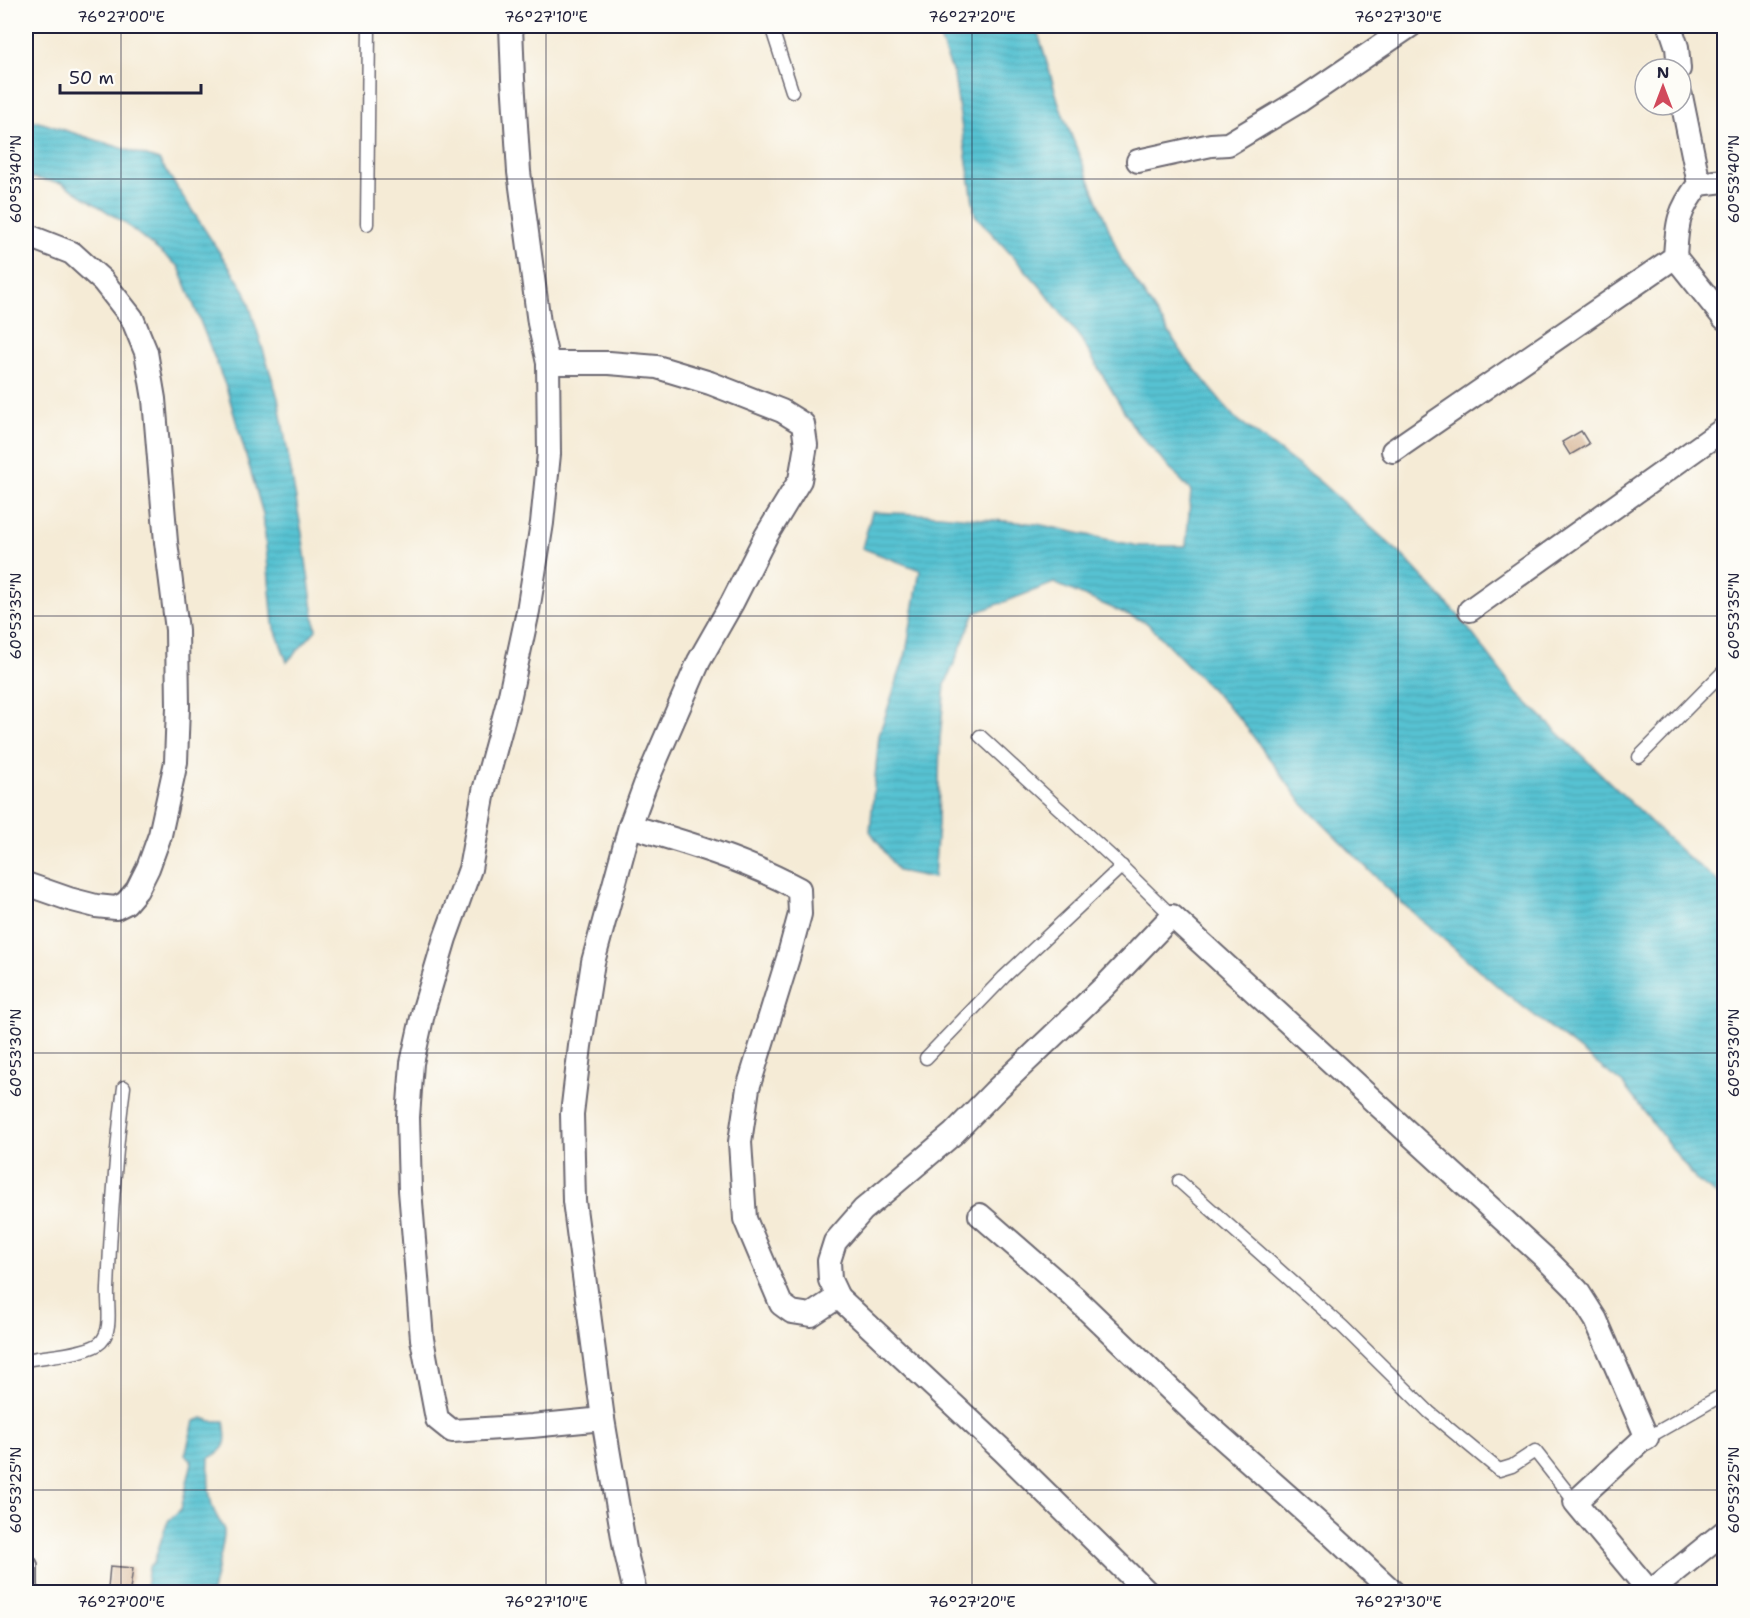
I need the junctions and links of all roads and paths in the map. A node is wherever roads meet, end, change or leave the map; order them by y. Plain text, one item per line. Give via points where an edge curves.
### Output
1 (369, 26) edge
2 (511, 26) edge
3 (771, 26) edge
4 (1410, 26) edge
5 (1670, 26) edge
6 (1678, 57) edge
7 (792, 91) dead end
8 (1685, 117) edge
9 (1138, 161) dead end
10 (1725, 181) edge
11 (1699, 184) junction
12 (367, 224) dead end
13 (26, 235) edge
14 (1675, 257) junction
15 (1725, 318) edge
16 (548, 363) junction
17 (1725, 429) edge
18 (1393, 451) dead end
19 (1470, 610) dead end
20 (1725, 671) edge
21 (980, 736) dead end
22 (1639, 757) dead end
23 (630, 826) junction
24 (1122, 866) junction
25 (26, 884) edge
26 (1172, 916) junction
27 (926, 1058) dead end
28 (124, 1086) dead end
29 (1179, 1181) dead end
30 (980, 1215) dead end
31 (838, 1297) junction
32 (26, 1360) edge
33 (1725, 1394) edge
34 (603, 1419) junction
35 (1647, 1438) junction
36 (1575, 1502) junction
37 (1725, 1532) edge
38 (26, 1566) edge
39 (26, 1593) edge
40 (635, 1593) edge
41 (1147, 1593) edge
42 (1393, 1593) edge
43 (1650, 1593) edge

1 - 12 lane
2 - 16 street via 519,172
3 - 7 lane
4 - 9 street via 1228,144
5 - 6 street
8 - 11 street
10 - 11 street
11 - 14 street via 1686,202 1677,227
13 - 25 street via 72,253 102,281 132,318 146,352 177,630 178,707 176,762 160,835 137,890 126,903 116,908 96,906
14 - 15 street
14 - 18 street
16 - 23 street via 657,367 782,411 803,424 806,445 800,480 699,661
16 - 34 street via 549,454 528,611 484,791 470,869 445,938 412,1063 408,1117 410,1190 422,1339 437,1419 452,1431
17 - 19 street
20 - 22 lane
21 - 24 lane
23 - 31 street via 768,872 799,889 800,914 748,1088 740,1142 745,1219 781,1304 792,1312 811,1316
23 - 34 street via 593,962 572,1114 574,1201
24 - 26 lane
24 - 27 lane via 1004,977
26 - 31 street via 953,1134 863,1210 835,1242 829,1261 830,1280
26 - 35 street via 1577,1290 1596,1320
28 - 32 lane via 112,1206 108,1330 100,1343 76,1353
29 - 36 lane via 1343,1327 1429,1412 1499,1470 1534,1451
30 - 42 street
31 - 41 street
33 - 35 lane
34 - 40 street
35 - 36 street
36 - 43 street
37 - 43 street
38 - 39 street

